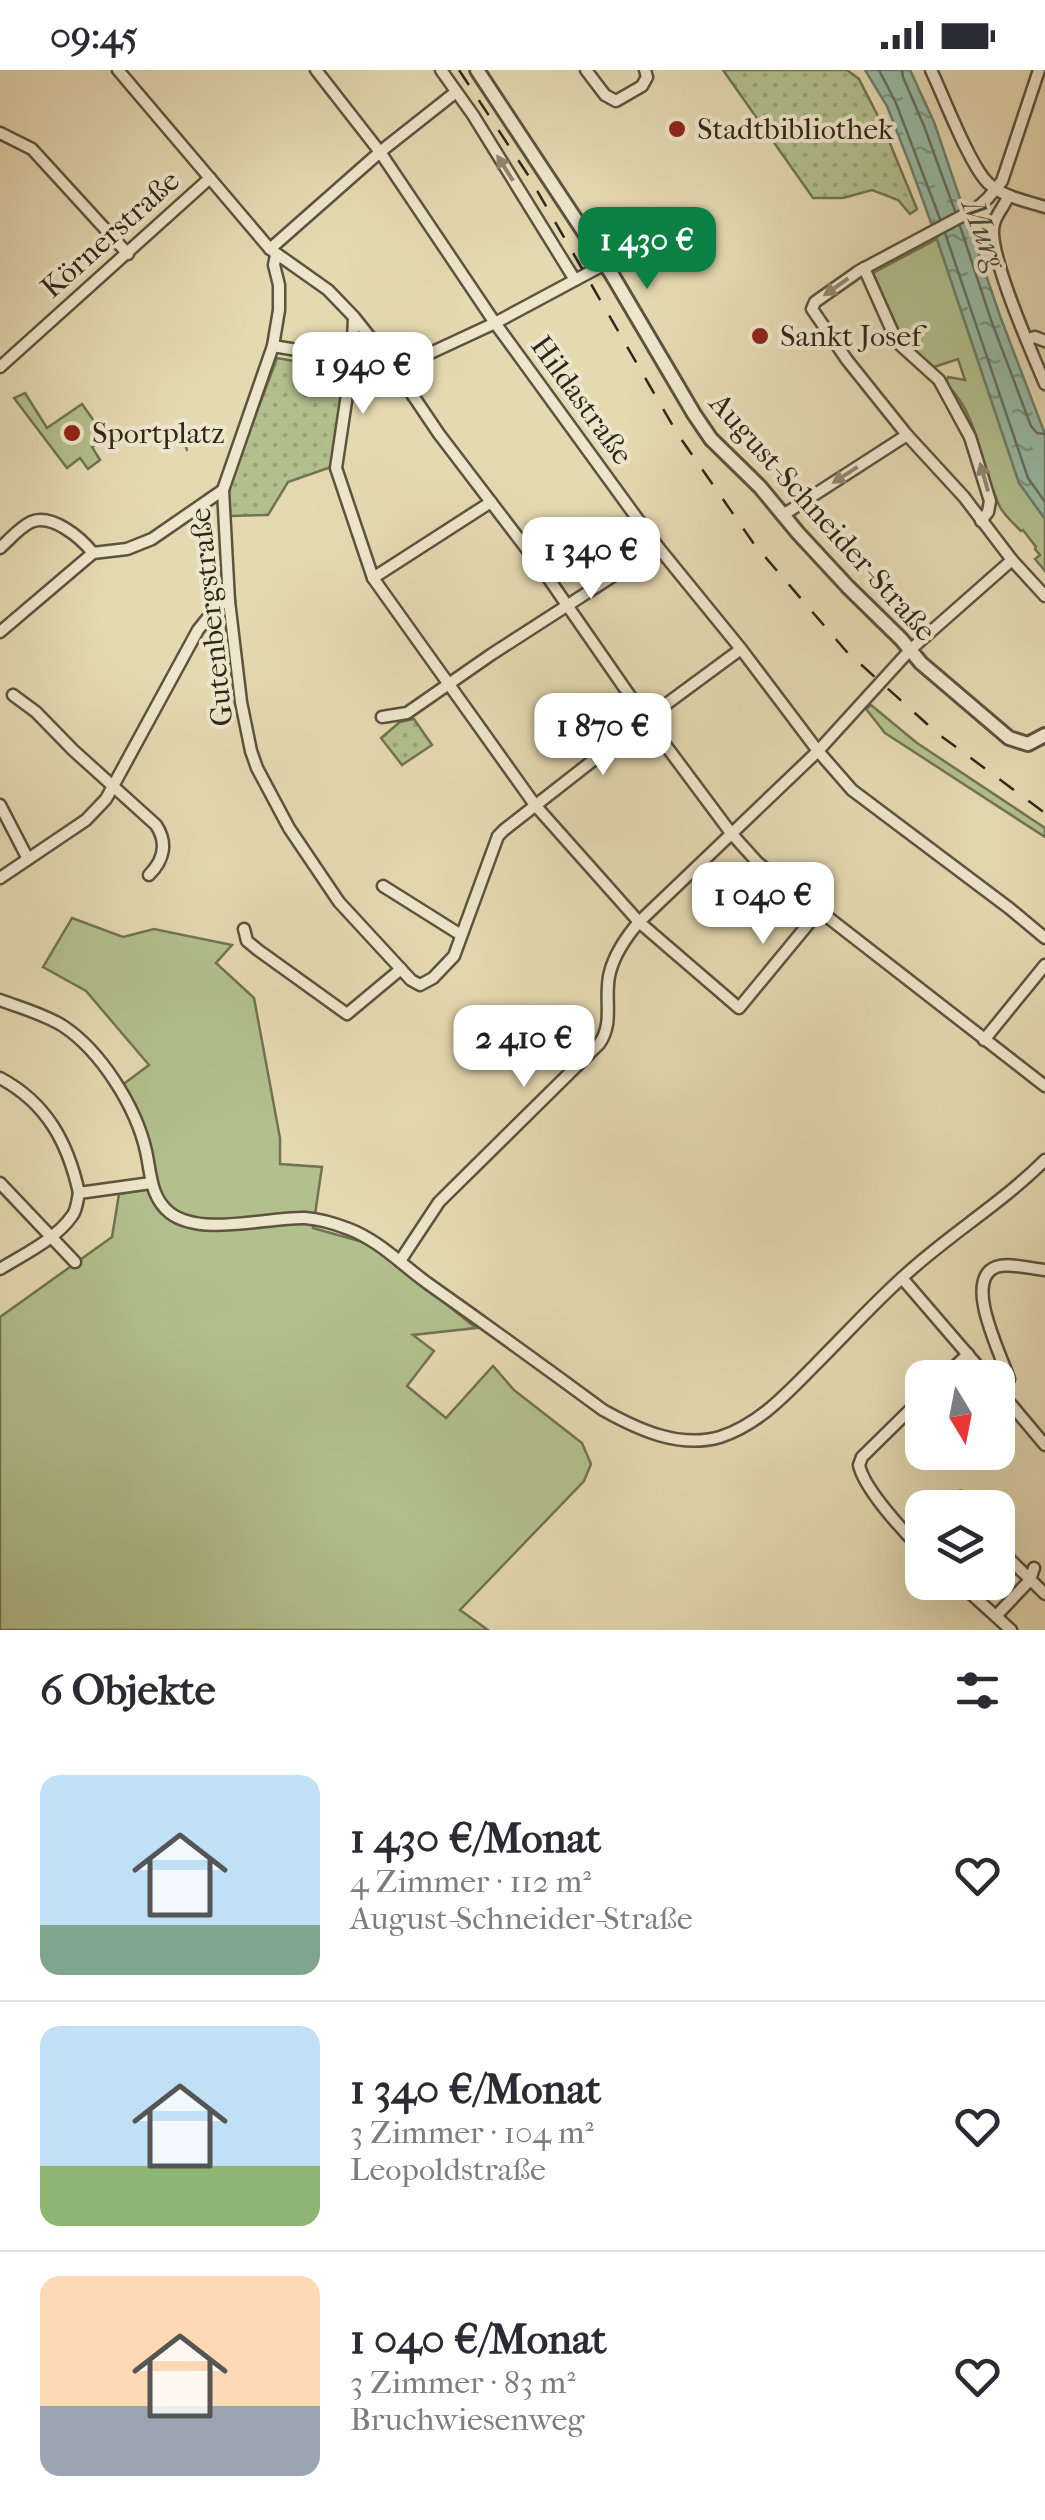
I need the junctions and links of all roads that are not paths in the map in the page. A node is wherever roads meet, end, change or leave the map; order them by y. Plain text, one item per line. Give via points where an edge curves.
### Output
1 (118, 70) edge
2 (316, 70) edge
3 (440, 70) edge
4 (477, 70) edge
5 (586, 70) edge
6 (932, 70) edge
7 (1040, 70) edge
8 (646, 74) edge
9 (456, 92) junction
10 (0, 133) edge
11 (380, 152) junction
12 (210, 178) junction
13 (998, 188) junction
14 (1008, 196) junction
15 (1045, 207) edge
16 (273, 252) junction
17 (128, 254) junction
18 (605, 264) junction
19 (864, 268) junction
20 (575, 280) junction
21 (354, 317) junction
22 (495, 323) junction
23 (1028, 339) junction
24 (1045, 340) edge
25 (273, 346) junction
26 (352, 361) junction
27 (393, 366) junction
28 (0, 367) edge
29 (1045, 384) edge
30 (907, 435) junction
31 (223, 490) junction
32 (491, 502) junction
33 (783, 515) junction
34 (981, 521) junction
35 (658, 547) junction
36 (0, 548) edge
37 (92, 554) junction
38 (1012, 560) junction
39 (373, 578) junction
40 (1045, 596) edge
41 (229, 601) junction
42 (568, 606) junction
43 (0, 632) edge
44 (741, 649) junction
45 (910, 650) junction
46 (447, 684) junction
47 (13, 695) dead end
48 (382, 717) dead end
49 (646, 719) junction
50 (1045, 735) edge
51 (818, 752) junction
52 (113, 785) junction
53 (0, 805) edge
54 (536, 805) junction
55 (730, 834) junction
56 (28, 859) junction
57 (149, 875) dead end
58 (0, 878) edge
59 (384, 886) dead end
60 (819, 911) junction
61 (639, 922) junction
62 (244, 928) dead end
63 (461, 935) junction
64 (1045, 938) edge
65 (1045, 965) edge
66 (401, 969) junction
67 (0, 1000) edge
68 (984, 1040) junction
69 (0, 1078) edge
70 (1045, 1086) edge
71 (1045, 1160) edge
72 (0, 1182) edge
73 (151, 1182) junction
74 (79, 1193) junction
75 (51, 1237) junction
76 (400, 1261) junction
77 (75, 1262) dead end
78 (0, 1270) edge
79 (1045, 1270) edge
80 (902, 1278) junction
81 (968, 1354) junction
82 (962, 1360) edge
83 (973, 1360) edge
84 (1002, 1360) edge
85 (1015, 1410) edge
86 (905, 1414) edge
87 (1045, 1445) edge
88 (905, 1532) edge
89 (1015, 1561) edge
90 (1032, 1574) junction
91 (1045, 1594) edge
92 (978, 1600) edge
93 (996, 1616) junction
94 (1011, 1630) edge

1 - 12 street
2 - 11 street, Hildastraße
3 - 9 street
4 - 18 street, August-Schneider-Straße
5 - 8 street via 616,101 642,86
6 - 13 street via 974,163
7 - 13 street
9 - 11 street
20 -> 9 street
10 - 17 street via 32,149
11 - 16 street
11 - 22 street, Hildastraße
12 - 16 street
12 - 17 street, Körnerstraße
13 - 14 street
13 - 19 street via 977,208
14 - 15 street
14 - 23 street via 993,229
16 - 21 street
16 - 25 street, Gutenbergstraße via 279,286
17 - 28 street, Körnerstraße
18 - 20 street
18 - 33 street, August-Schneider-Straße via 702,426
19 -> 30 street via 812,310
34 -> 19 street via 990,500 970,438 939,380 898,342
20 - 22 street
21 - 26 street
21 - 27 street
22 - 27 street
22 - 35 street, Hildastraße
23 - 24 street
23 - 29 street
25 - 26 street
25 - 31 street, Gutenbergstraße
26 - 27 street
26 - 39 street via 336,468
27 - 32 street
30 -> 33 street
30 - 34 street
31 - 37 street via 152,539
31 - 41 street, Gutenbergstraße
32 - 39 street
32 - 42 street
33 - 45 street, August-Schneider-Straße
34 - 38 street
35 - 42 street
35 - 44 street, Hildastraße
36 - 37 street via 30,522 44,520 84,542
37 - 43 street
38 - 40 street
38 - 45 street
39 - 46 street
41 - 52 street via 198,630
41 - 66 street, Gutenbergstraße via 257,768 331,890
42 - 46 street
42 - 49 street
44 - 49 street
44 - 51 street, Hildastraße
45 - 50 street, August-Schneider-Straße via 1009,738 1028,744
45 - 51 street
46 - 48 street via 407,713
46 - 54 street
47 - 52 street
49 - 54 street
49 - 55 street
51 - 55 street
51 - 64 street, Hildastraße via 852,790
52 - 56 street via 86,820
52 - 57 street via 163,837 164,852
53 - 56 street
54 - 61 street
54 - 63 street via 498,836
55 - 60 street
55 - 61 street
56 - 58 street
59 - 63 street
60 - 61 street via 739,1008
60 - 68 street
61 - 76 street via 610,972 607,1033 440,1202
62 - 66 street via 247,941 347,1014
63 - 66 street, Gutenbergstraße via 454,956 428,982 420,985
65 - 68 street
67 - 73 street via 64,1026 91,1049 133,1117
68 - 70 street
69 - 74 street via 31,1098 59,1133
71 - 80 street
72 - 75 street
73 - 74 street
73 - 76 street via 169,1212 185,1221 308,1218 368,1237
74 - 75 street via 75,1213
75 - 77 street
75 - 78 street
76 - 80 street via 603,1410 652,1434 695,1440 759,1418
79 - 84 street via 998,1266 983,1282 982,1302
80 - 81 street
81 - 82 street
81 - 83 street
85 - 87 street
86 - 88 street via 859,1464 865,1482
89 - 90 street
90 - 91 street
90 - 93 street
92 - 93 street
93 - 94 street

